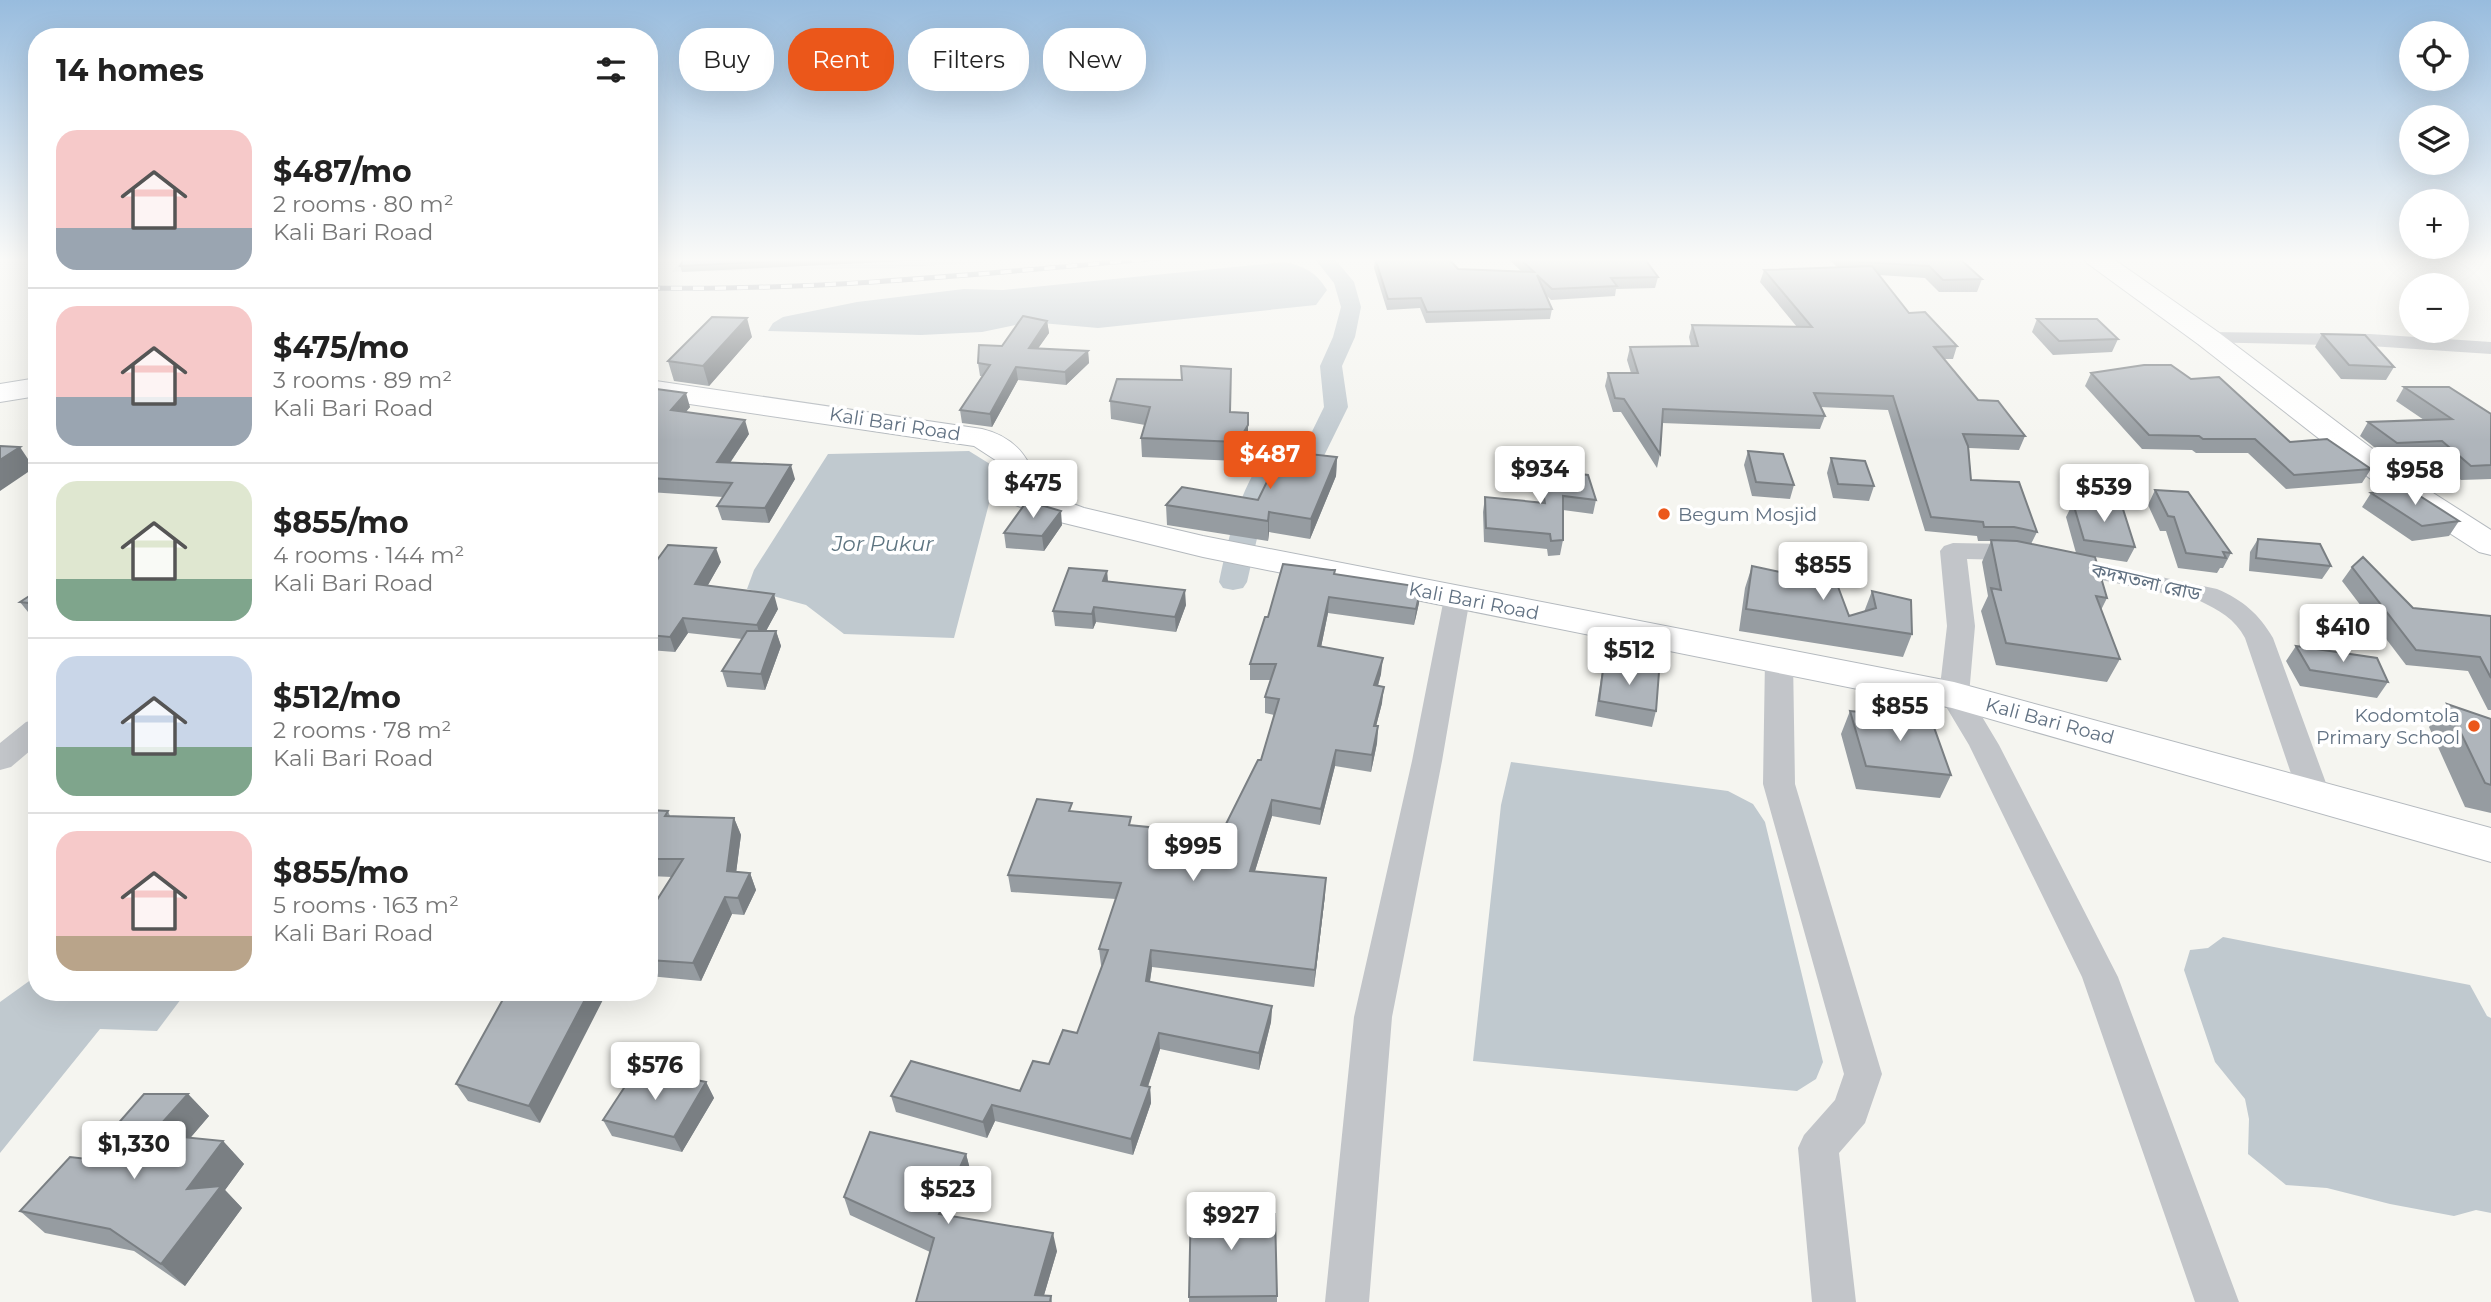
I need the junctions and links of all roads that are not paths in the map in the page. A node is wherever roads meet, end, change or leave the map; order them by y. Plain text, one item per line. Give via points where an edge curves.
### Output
1 (2181, 319) edge
2 (2208, 338) junction
3 (2491, 348) edge
4 (28, 388) edge
5 (658, 390) edge
6 (0, 393) edge
7 (2491, 545) edge
8 (1457, 598) junction
9 (1779, 659) junction
10 (1954, 695) junction
11 (28, 736) edge
12 (0, 759) edge
13 (2314, 794) junction
14 (2491, 845) edge
15 (1347, 1302) edge
16 (1834, 1302) edge
17 (2217, 1302) edge

1 - 2 main road
2 - 3 street via 2370,340
2 - 7 main road via 2407,491
4 - 6 main road
5 - 8 main road, Kali Bari Road via 982,438 1014,460 1021,496 1045,508 1219,551
8 - 9 main road, Kali Bari Road
8 - 15 street via 1373,1017
9 - 10 main road, Kali Bari Road
9 - 16 street via 1779,784 1863,1073 1851,1110 1818,1148
10 - 13 main road, Kali Bari Road
10 - 13 street, কদমতলা রোড via 1961,626 1952,551 2007,552 2208,595 2231,604 2250,620
10 - 17 street via 1984,745 2100,977
11 - 12 street
13 - 14 main road, Kali Bari Road

